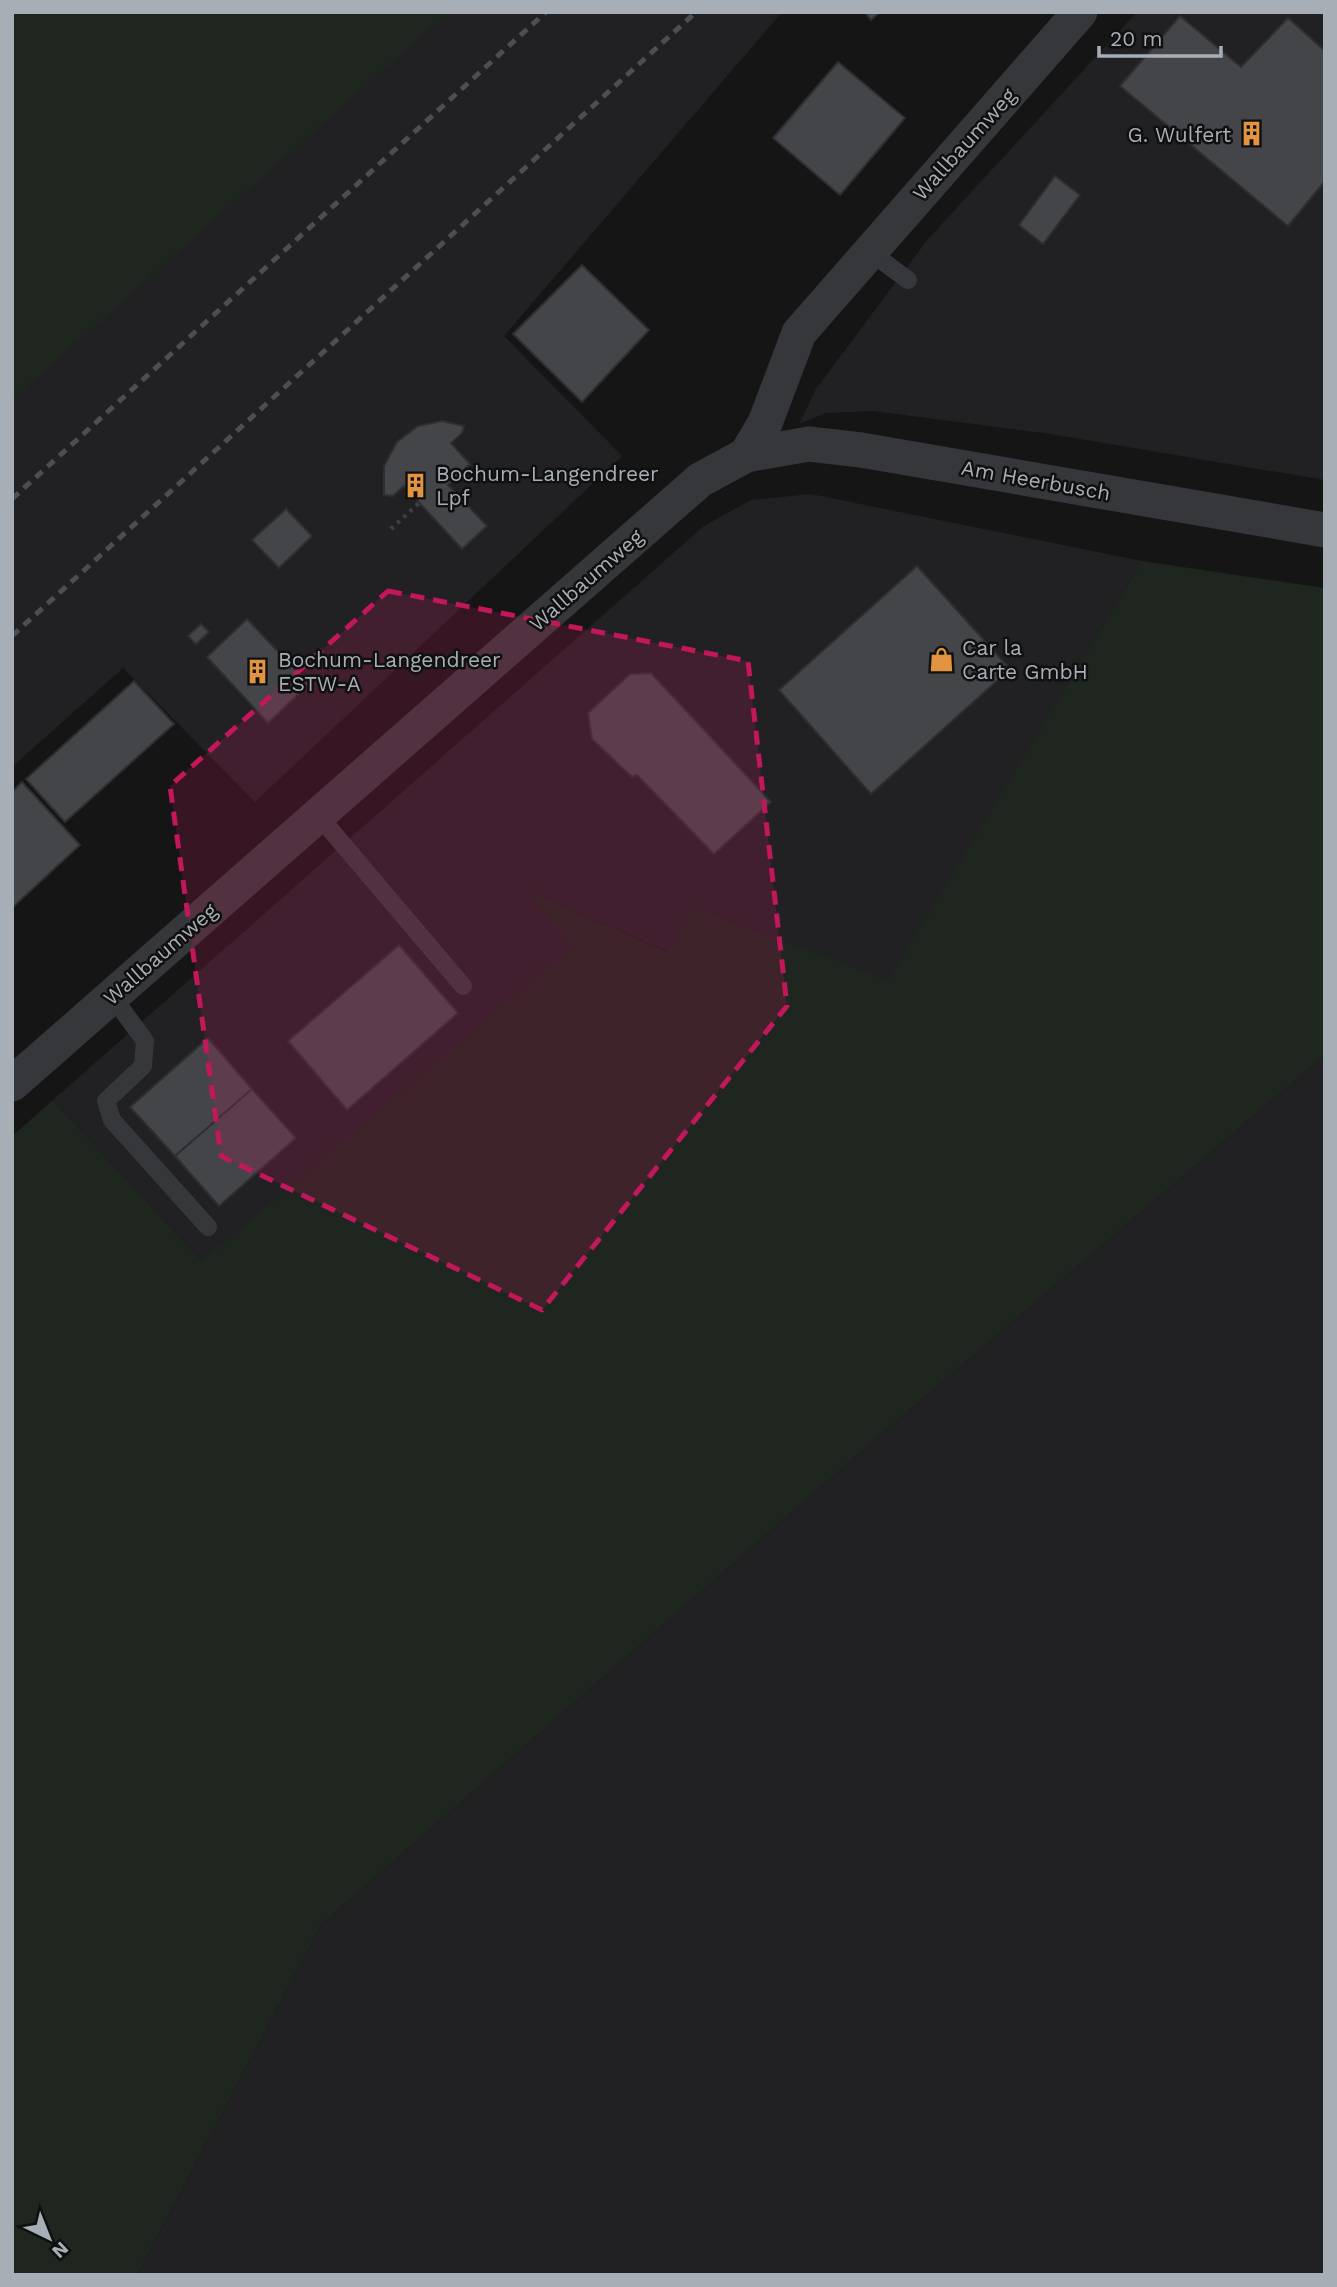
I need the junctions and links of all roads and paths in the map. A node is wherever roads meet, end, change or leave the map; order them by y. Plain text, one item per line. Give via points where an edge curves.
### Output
1 (1080, 12) edge
2 (869, 251) junction
3 (908, 280) dead end
4 (746, 455) junction
5 (419, 503) dead end
6 (391, 529) dead end
7 (1325, 530) edge
8 (318, 815) junction
9 (463, 986) dead end
10 (112, 996) junction
11 (12, 1084) edge
12 (208, 1227) dead end

1 - 2 street, Wallbaumweg
2 - 3 lane
2 - 4 street, Wallbaumweg via 799,333 765,423
4 - 7 street, Am Heerbusch via 809,444 861,450
4 - 8 street, Wallbaumweg via 700,480
5 - 6 path
8 - 9 lane
8 - 10 street, Wallbaumweg
10 - 11 street, Wallbaumweg
10 - 12 lane via 145,1041 143,1066 106,1101 112,1120

